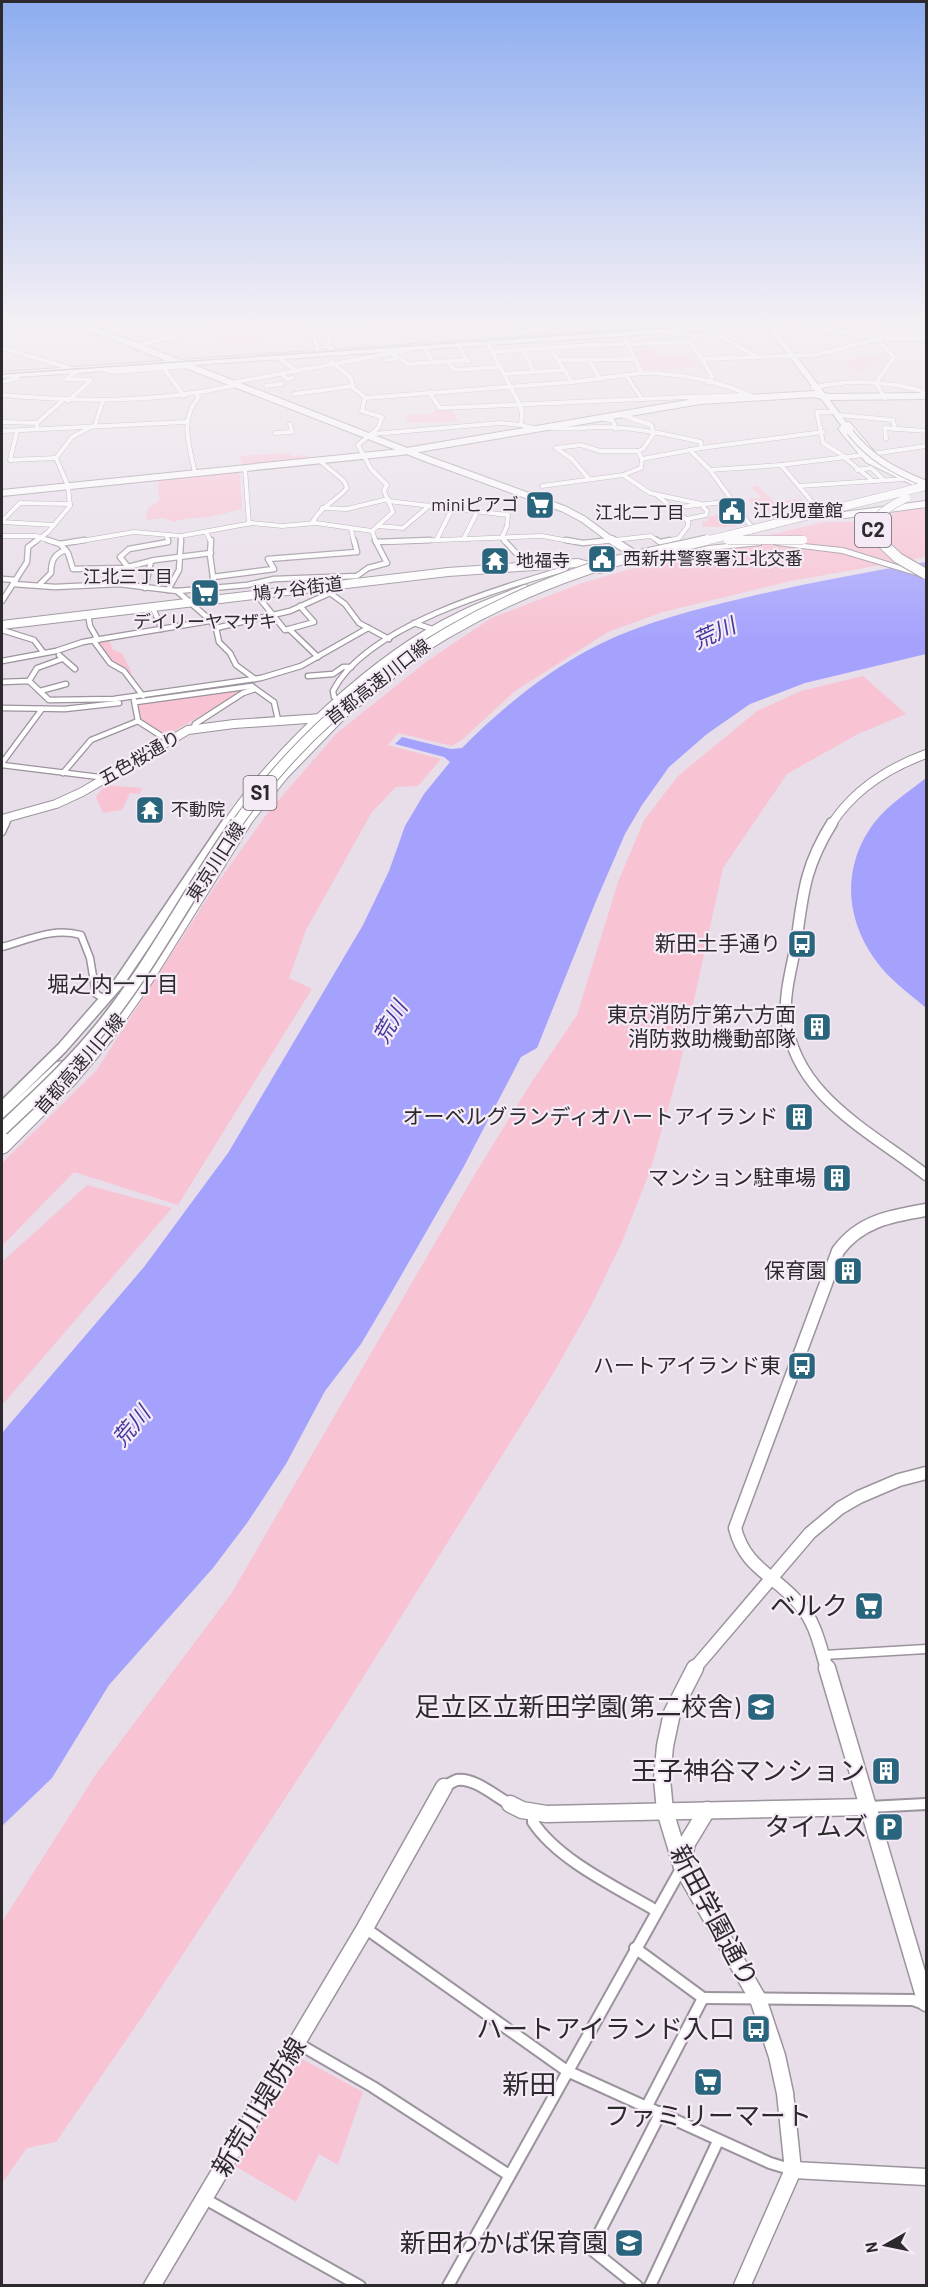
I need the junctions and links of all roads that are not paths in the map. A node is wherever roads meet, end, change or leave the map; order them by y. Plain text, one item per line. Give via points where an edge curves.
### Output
1 (38, 429) joint
2 (43, 429) edge
3 (87, 429) edge
4 (187, 429) edge
5 (291, 429) edge
6 (354, 429) edge
7 (376, 429) edge
8 (438, 429) edge
9 (537, 429) edge
10 (616, 429) edge
11 (652, 429) edge
12 (822, 429) edge
13 (843, 429) edge
14 (848, 429) edge
15 (853, 429) edge
16 (885, 429) edge
17 (895, 429) edge
18 (17, 430) junction
19 (2, 431) edge
20 (927, 431) edge
21 (823, 432) junction
22 (275, 433) dead end
23 (654, 433) junction
24 (371, 435) junction
25 (886, 439) dead end
26 (927, 446) edge
27 (701, 448) junction
28 (12, 450) junction
29 (690, 450) junction
30 (2, 451) edge
31 (408, 451) junction
32 (638, 451) junction
33 (872, 454) junction
34 (365, 456) junction
35 (863, 456) junction
36 (56, 458) junction
37 (846, 458) junction
38 (642, 459) junction
39 (320, 460) junction
40 (781, 465) junction
41 (244, 468) junction
42 (710, 470) junction
43 (857, 470) junction
44 (899, 471) junction
45 (890, 472) junction
46 (195, 473) junction
47 (622, 475) junction
48 (904, 478) junction
49 (589, 479) junction
50 (884, 480) junction
51 (873, 481) junction
52 (68, 486) junction
53 (542, 486) dead end
54 (799, 486) junction
55 (926, 487) edge
56 (2, 493) edge
57 (657, 495) junction
58 (388, 500) junction
59 (733, 501) junction
60 (70, 504) junction
61 (701, 504) junction
62 (927, 504) edge
63 (430, 505) junction
64 (322, 508) junction
65 (671, 508) junction
66 (452, 510) junction
67 (821, 511) junction
68 (477, 512) junction
69 (687, 519) junction
70 (2, 522) edge
71 (312, 523) junction
72 (249, 524) junction
73 (54, 525) junction
74 (377, 526) junction
75 (755, 527) junction
76 (351, 529) junction
77 (372, 531) junction
78 (206, 532) junction
79 (126, 533) junction
80 (2, 536) edge
81 (40, 536) junction
82 (167, 536) junction
83 (181, 536) junction
84 (502, 537) junction
85 (464, 538) junction
86 (436, 539) junction
87 (612, 541) junction
88 (376, 542) junction
89 (60, 544) junction
90 (664, 544) junction
91 (129, 549) junction
92 (66, 550) junction
93 (211, 553) junction
94 (183, 557) junction
95 (635, 557) junction
96 (151, 561) junction
97 (611, 562) junction
98 (569, 563) junction
99 (626, 564) junction
100 (528, 566) junction
101 (128, 567) junction
102 (597, 567) junction
103 (927, 574) edge
104 (213, 577) junction
105 (319, 578) junction
106 (2, 579) edge
107 (15, 582) junction
108 (40, 584) junction
109 (324, 586) junction
110 (145, 588) junction
111 (214, 588) junction
112 (168, 590) junction
113 (2, 591) edge
114 (177, 591) junction
115 (8, 592) junction
116 (330, 593) junction
117 (256, 594) junction
118 (216, 599) junction
119 (2, 601) edge
120 (190, 602) junction
121 (152, 606) junction
122 (300, 606) junction
123 (88, 614) junction
124 (273, 615) junction
125 (210, 621) junction
126 (414, 624) junction
127 (2, 625) edge
128 (162, 628) junction
129 (216, 628) junction
130 (368, 628) junction
131 (289, 629) junction
132 (435, 630) junction
133 (3, 632) edge
134 (389, 639) junction
135 (96, 640) junction
136 (56, 651) junction
137 (43, 652) junction
138 (318, 657) junction
139 (62, 659) junction
140 (2, 661) edge
141 (351, 667) junction
142 (75, 669) dead end
143 (308, 676) dead end
144 (255, 679) junction
145 (29, 681) junction
146 (2, 682) edge
147 (246, 682) junction
148 (66, 684) dead end
149 (254, 687) junction
150 (40, 691) junction
151 (143, 696) junction
152 (134, 699) junction
153 (339, 699) junction
154 (2, 708) edge
155 (42, 709) junction
156 (320, 717) junction
157 (278, 720) junction
158 (334, 720) junction
159 (138, 721) junction
160 (193, 729) junction
161 (169, 741) junction
162 (927, 754) edge
163 (2, 764) edge
164 (63, 773) junction
165 (107, 778) junction
166 (5, 819) edge
167 (2, 832) edge
168 (2, 947) edge
169 (106, 1000) junction
170 (95, 1034) junction
171 (2, 1107) edge
172 (2, 1120) edge
173 (2, 1129) edge
174 (2, 1140) edge
175 (2, 1147) edge
176 (927, 1175) edge
177 (927, 1210) edge
178 (927, 1473) edge
179 (770, 1578) junction
180 (927, 1649) edge
181 (824, 1655) junction
182 (444, 1787) joint
183 (510, 1804) joint
184 (927, 1804) edge
185 (869, 1807) junction
186 (665, 1810) junction
187 (707, 1810) junction
188 (533, 1813) junction
189 (682, 1867) junction
190 (655, 1910) junction
191 (365, 1928) junction
192 (635, 1948) junction
193 (703, 1998) junction
194 (758, 1999) junction
195 (927, 2004) edge
196 (297, 2043) junction
197 (567, 2071) junction
198 (647, 2106) junction
199 (661, 2112) junction
200 (718, 2141) junction
201 (793, 2170) junction
202 (509, 2175) junction
203 (927, 2177) edge
204 (205, 2199) junction
205 (152, 2286) edge
206 (360, 2286) edge
207 (448, 2286) edge
208 (637, 2286) edge
209 (650, 2286) edge
210 (742, 2286) edge

1 - 2 street
1 - 18 street
3 - 36 street via 72,437
4 - 46 street
5 - 22 street via 292,433
6 - 24 main road
7 - 24 street
8 - 24 street
9 - 31 main road
10 - 23 street
11 - 23 street
12 - 21 street
13 - 35 main road
14 - 55 main road, bridge via 877,462
15 - 33 main road
16 - 25 street
17 - 20 street
18 - 19 street
18 - 28 street
21 - 27 street
21 - 37 street via 823,443
23 - 27 street via 701,442
23 - 32 street
24 - 31 main road
24 - 34 street via 359,444
26 - 33 street
27 - 29 street
28 - 30 street
28 - 36 street via 10,460
29 - 38 street
29 - 42 street
31 - 34 main road
31 - 87 main road via 564,509
32 - 38 street
32 - 49 street via 600,451 581,445 556,448
33 - 44 main road
34 - 39 main road
34 - 58 street via 371,469 387,485 384,491
35 - 37 street
35 - 45 main road
36 - 52 street
37 - 40 street
37 - 43 street
38 - 47 street via 641,468
39 - 41 main road
39 - 64 street via 347,486 343,494
40 - 42 street
40 - 54 street
41 - 46 main road
41 - 72 street
42 - 59 street
43 - 50 street via 871,468
43 - 51 street
44 - 45 street
44 - 55 main road
45 - 48 main road
46 - 52 main road
47 - 49 street
47 - 57 street
48 - 50 street
48 - 55 main road
49 - 53 street
50 - 51 street
51 - 54 street
52 - 56 main road
52 - 60 street
54 - 67 street
55 - 67 main road
55 - 67 main road via 898,488
55 - 97 highway, 首都高速川口線 / S1, bridge
55 - 99 highway, 首都高速川口線 / S1, bridge
55 - 103 highway, C2, bridge via 886,509 876,525 878,536 888,548
57 - 61 street
57 - 65 street
58 - 63 street
58 - 64 street via 338,511
58 - 74 street via 393,513
59 - 61 street
59 - 75 street
60 - 70 street via 20,503
60 - 73 street
61 - 65 street
61 - 69 street via 706,515
62 - 67 main road via 837,516
63 - 66 street
63 - 74 street via 403,528
64 - 71 street
65 - 69 street
66 - 68 street
66 - 86 street
67 - 75 main road
68 - 84 street via 508,515
68 - 85 street
69 - 90 street via 688,526 679,538
70 - 73 street
71 - 72 street
71 - 76 street
72 - 78 street
73 - 81 street
74 - 77 street
75 - 90 main road
75 - 95 main road
76 - 77 street
76 - 104 street via 357,552 278,557 268,559 274,569
77 - 88 street
78 - 83 street
78 - 93 street via 212,541
79 - 82 street
79 - 89 street
79 - 91 street
80 - 81 street
81 - 89 street
81 - 107 street via 28,547 27,562
82 - 83 street
82 - 91 street via 168,542
83 - 94 street
84 - 85 street
84 - 87 street via 542,536 583,543
84 - 100 street
85 - 86 street
86 - 88 street
87 - 90 street via 651,536
87 - 95 main road
88 - 105 street via 387,563 357,576
89 - 92 street
90 - 95 main road
91 - 101 street via 120,557
92 - 101 street via 73,569
92 - 108 street via 52,559 51,573
93 - 94 street
93 - 104 street
94 - 96 street
94 - 112 street via 178,576
95 - 102 main road, 東京川口線
96 - 101 street
96 - 110 street
97 - 103 highway, S1, bridge via 710,542 785,539 852,548
97 - 170 highway, 首都高速川口線 / S1, bridge via 531,589 463,620 413,651 344,705 300,747 241,816 114,1012
98 - 100 main road, 鳩ヶ谷街道
98 - 102 main road, 鳩ヶ谷街道
98 - 126 street via 565,569 480,594
99 - 103 highway, 首都高速川口線 / S1, bridge via 724,545 791,543 855,554
99 - 175 highway, 首都高速川口線 / S1, bridge via 529,596 460,628 373,688 335,723 279,781 249,819 129,1009 100,1047 53,1100
100 - 109 main road, 鳩ヶ谷街道
102 - 132 main road, 東京川口線 via 522,590
102 - 158 main road, 東京川口線 via 470,619 419,650
104 - 111 street
105 - 109 street
105 - 111 street via 274,579
106 - 107 street
107 - 108 street
107 - 115 street
108 - 110 street via 119,584
109 - 116 street
109 - 117 main road, 鳩ヶ谷街道
110 - 112 street
111 - 114 street
111 - 118 street
112 - 114 street
113 - 115 street
114 - 120 street
115 - 119 street
116 - 122 street
116 - 130 street via 339,597 359,623
117 - 118 main road, 鳩ヶ谷街道
117 - 124 street
118 - 120 main road, 鳩ヶ谷街道
120 - 121 main road, 鳩ヶ谷街道
120 - 125 street
121 - 123 main road, 鳩ヶ谷街道
121 - 128 street
122 - 124 street
122 - 131 street via 314,622
123 - 127 main road, 鳩ヶ谷街道
123 - 135 street
124 - 129 street
124 - 131 street via 285,630
125 - 128 street
125 - 129 street
126 - 132 street
126 - 134 street
128 - 135 street
129 - 144 street via 219,642 236,665
130 - 134 street
130 - 138 street
131 - 138 street
132 - 153 main road, 東京川口線 via 404,648
133 - 137 street via 34,640
134 - 141 street
135 - 136 street
135 - 151 street via 110,663 124,671
136 - 137 street
136 - 139 street
137 - 140 street
138 - 144 street
139 - 142 street
139 - 145 street via 37,668
141 - 143 street via 339,668 333,674
141 - 153 street via 333,691
144 - 147 street
145 - 146 street
145 - 150 street
147 - 149 street
147 - 151 street
148 - 150 street
149 - 152 street
149 - 157 street via 274,702
149 - 160 street via 195,723
150 - 152 street via 49,700
151 - 152 street
152 - 155 street
152 - 159 street
153 - 156 main road, 東京川口線
154 - 155 street
155 - 163 street
156 - 157 main road, 五色桜通り
156 - 158 main road, 五色桜通り
156 - 169 main road, 東京川口線 via 233,814
157 - 160 main road, 五色桜通り
158 - 174 main road, 東京川口線 via 242,821 113,1021 76,1066
159 - 161 street
159 - 164 street via 91,740
160 - 161 main road, 五色桜通り
161 - 165 main road, 五色桜通り
162 - 176 main road via 889,770 862,788 837,815 818,847 802,893 786,1032 792,1052 812,1085 842,1115
163 - 164 street
164 - 165 street
165 - 166 main road, 五色桜通り via 56,804
166 - 167 street
168 - 169 street via 42,934 81,935 90,958 96,994
169 - 171 main road, 東京川口線
170 - 172 highway, bridge
170 - 173 highway, 首都高速川口線 / S1, bridge
177 - 179 main road via 866,1224 845,1240 838,1251 735,1528 742,1552
178 - 179 main road, 新田学園通り via 879,1488 840,1508 810,1533
179 - 181 main road via 809,1616
179 - 186 main road, 新田学園通り via 695,1667 683,1688 672,1713 665,1746
180 - 181 street
181 - 185 main road
182 - 183 street via 456,1780 472,1782
182 - 191 main road, 新荒川堤防線
183 - 188 main road
184 - 185 street
185 - 187 main road
185 - 195 main road
186 - 187 main road
186 - 188 main road
186 - 189 main road, 新田学園通り
187 - 189 main road via 687,1844
188 - 190 street via 534,1823 549,1841
189 - 190 street
189 - 194 main road, 新田学園通り
190 - 192 street
191 - 196 main road, 新荒川堤防線
191 - 197 street
192 - 193 street
192 - 197 street
193 - 194 street
193 - 198 street
194 - 195 street via 913,2000
194 - 201 main road, 新田学園通り via 786,2093
196 - 202 street via 374,2087
196 - 204 main road, 新荒川堤防線
197 - 198 street
197 - 202 street
198 - 199 street
199 - 200 street
199 - 208 street via 591,2249
200 - 201 street
200 - 209 street
201 - 203 main road
201 - 210 main road, 新田学園通り
202 - 207 street
204 - 205 main road, 新荒川堤防線
204 - 206 street

